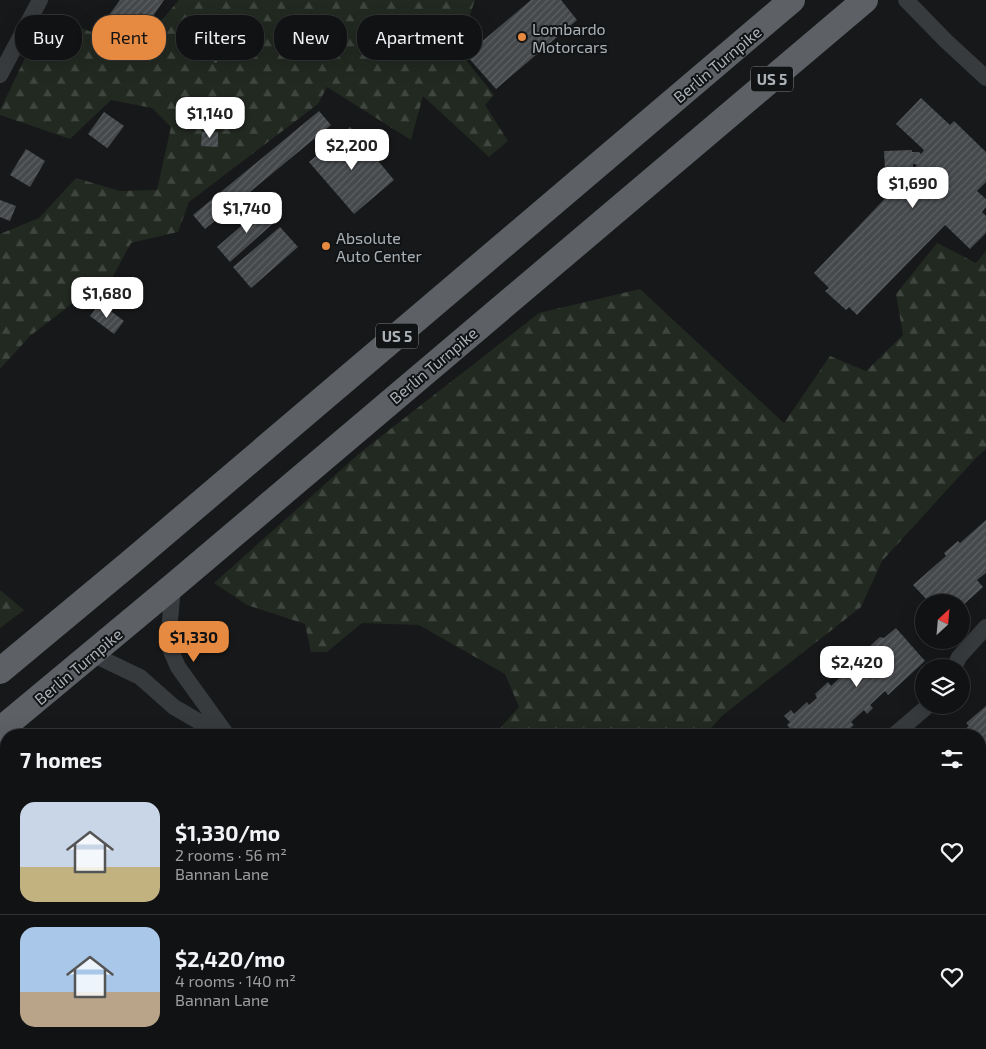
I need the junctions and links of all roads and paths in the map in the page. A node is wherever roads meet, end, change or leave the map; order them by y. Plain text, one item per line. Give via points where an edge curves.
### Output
1 (40, 0) edge
2 (792, 0) edge
3 (865, 0) edge
4 (906, 0) edge
5 (0, 75) edge
6 (986, 78) edge
7 (173, 586) junction
8 (986, 627) edge
9 (92, 654) junction
10 (958, 659) edge
11 (0, 671) edge
12 (918, 714) edge
13 (1, 729) edge
14 (212, 729) edge
15 (223, 729) edge
16 (901, 729) edge

1 - 5 street
2 - 11 highway, Berlin Turnpike / US 5
3 - 7 highway, Berlin Turnpike / US 5
4 - 6 street
7 - 9 highway, Berlin Turnpike / US 5
7 - 15 street via 168,644 178,667
8 - 10 street
9 - 13 highway, Berlin Turnpike / US 5
9 - 14 street via 140,678 174,707
12 - 16 street

